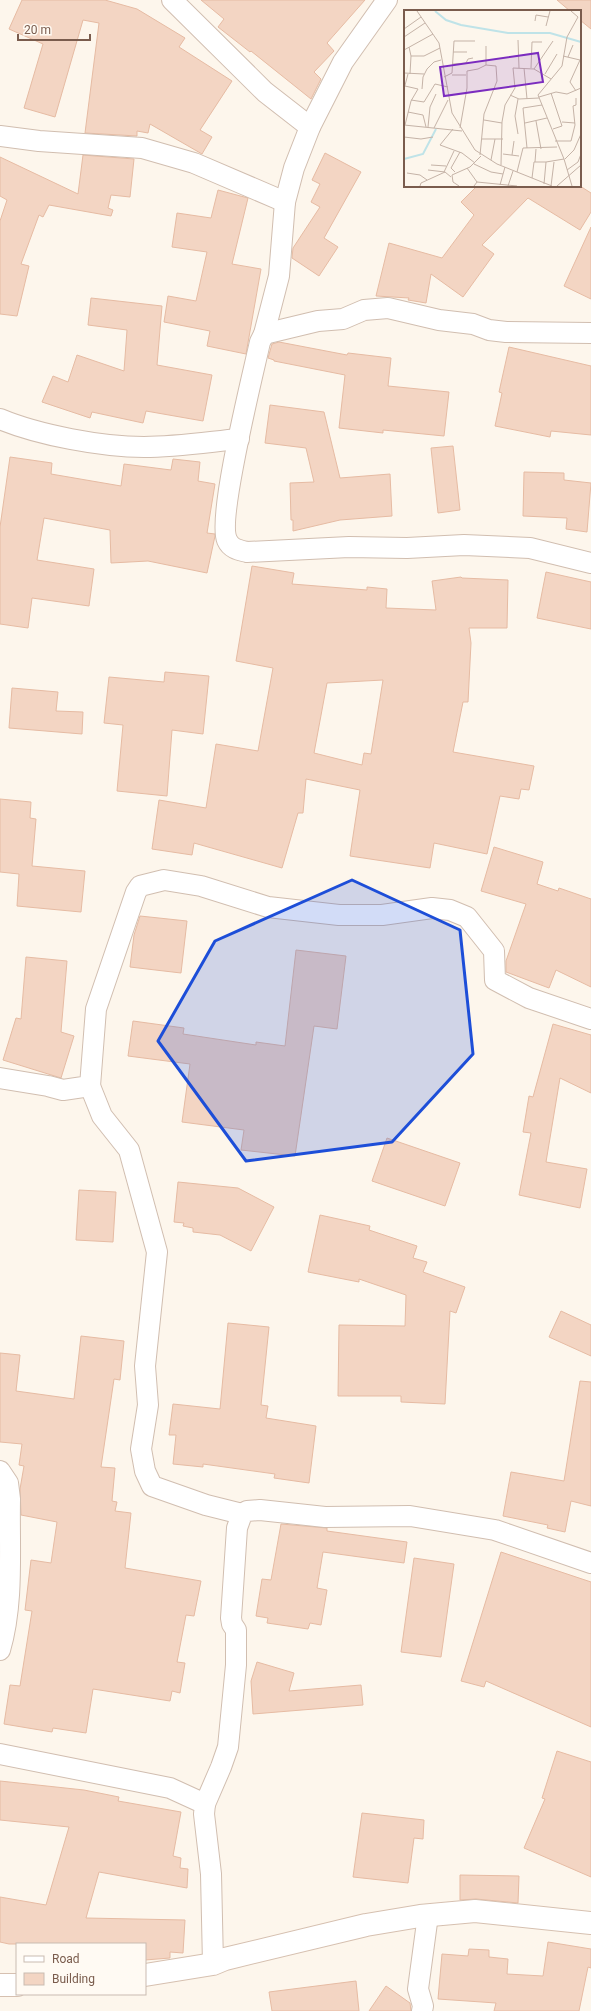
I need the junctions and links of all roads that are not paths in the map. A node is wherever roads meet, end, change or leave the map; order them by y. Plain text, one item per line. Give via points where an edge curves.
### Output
1 (172, 0) edge
2 (387, 0) edge
3 (310, 127) junction
4 (0, 136) edge
5 (284, 202) junction
6 (591, 333) edge
7 (264, 334) junction
8 (0, 419) edge
9 (239, 439) junction
10 (591, 563) edge
11 (591, 1019) edge
12 (0, 1078) edge
13 (90, 1086) junction
14 (0, 1471) edge
15 (242, 1514) junction
16 (591, 1563) edge
17 (0, 1650) edge
18 (0, 1754) edge
19 (205, 1804) junction
20 (428, 1915) junction
21 (591, 1923) edge
22 (213, 1964) junction
23 (146, 1975) edge
24 (0, 1985) edge
25 (16, 1985) edge
26 (422, 2011) edge

1 - 3 street via 265,92
2 - 3 street via 343,62
3 - 5 street
4 - 5 street via 142,148 194,163
5 - 7 street via 279,276
6 - 7 street via 489,330 473,324 439,320 388,308 364,310 344,319 318,321
7 - 9 street via 260,342
8 - 9 street via 17,426 82,441 144,447
9 - 10 street via 226,522 227,540 233,548 247,552 464,545 530,548
11 - 13 street via 529,998 496,980 494,951 467,917 450,910 432,908 382,915 339,915 268,907 201,886 164,880 140,886 136,892 96,1010
12 - 13 street via 63,1090
13 - 15 street via 102,1116 129,1150 157,1252 144,1366 148,1405 141,1449 145,1471 152,1486 206,1505
14 - 17 street via 8,1483 10,1499 8,1608
15 - 16 street via 260,1510 325,1517 410,1516 495,1530
15 - 19 street via 237,1528 231,1618 236,1630 236,1665 228,1747
18 - 19 street via 170,1788
19 - 22 street via 211,1874
20 - 21 street via 475,1911
20 - 22 street via 366,1925
20 - 26 street via 418,1990
22 - 23 street
24 - 25 street

